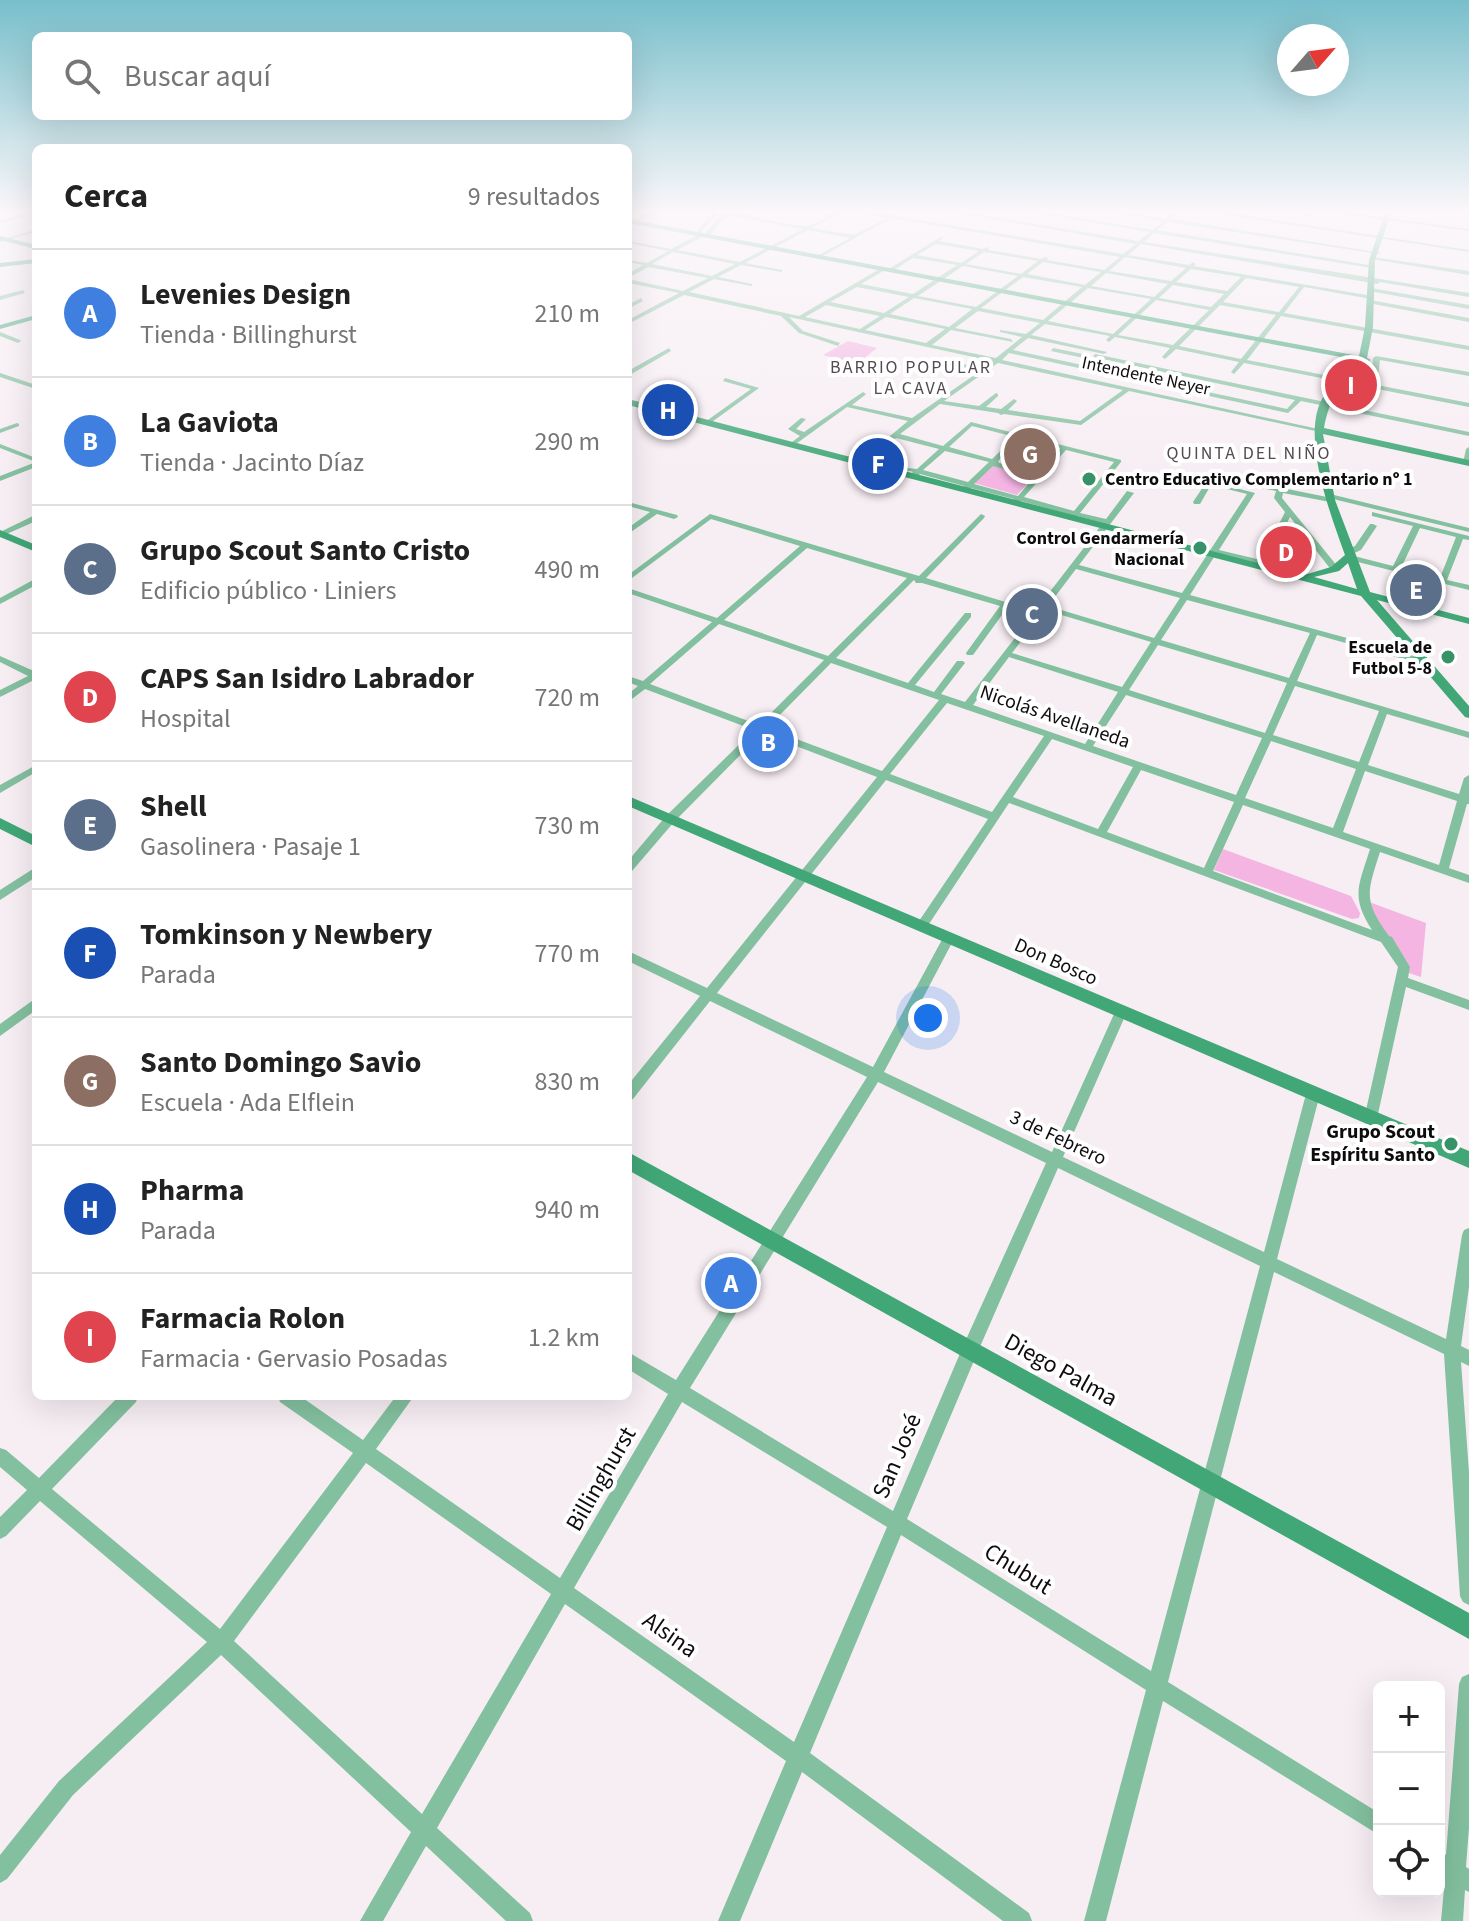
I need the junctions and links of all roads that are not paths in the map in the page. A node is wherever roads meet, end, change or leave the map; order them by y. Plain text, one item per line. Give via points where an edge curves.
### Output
1 (669, 301) edge
2 (714, 301) edge
3 (830, 301) edge
4 (908, 301) edge
5 (933, 301) edge
6 (988, 301) edge
7 (1054, 301) edge
8 (1070, 301) edge
9 (1152, 301) edge
10 (1164, 301) edge
11 (1222, 301) edge
12 (1291, 301) edge
13 (1373, 301) edge
14 (1408, 301) edge
15 (1433, 301) edge
16 (826, 303) junction
17 (1067, 303) junction
18 (1220, 303) junction
19 (1469, 307) edge
20 (977, 309) junction
21 (1214, 309) junction
22 (1281, 313) junction
23 (783, 315) junction
24 (885, 315) junction
25 (1135, 316) junction
26 (32, 318) edge
27 (800, 318) junction
28 (632, 320) edge
29 (1469, 320) edge
30 (1044, 322) junction
31 (2, 326) edge
32 (1195, 327) junction
33 (950, 328) junction
34 (1372, 330) junction
35 (1002, 331) dead end
36 (859, 332) junction
37 (0, 334) edge
38 (1026, 336) junction
39 (1114, 336) junction
40 (1262, 340) junction
41 (18, 341) dead end
42 (1018, 343) junction
43 (838, 344) dead end
44 (926, 346) junction
45 (1174, 348) junction
46 (1469, 348) edge
47 (669, 350) dead end
48 (1007, 351) junction
49 (1095, 355) junction
50 (1165, 357) dead end
51 (1368, 358) junction
52 (1243, 361) junction
53 (991, 364) junction
54 (950, 365) dead end
55 (1078, 366) junction
56 (632, 372) edge
57 (1234, 372) dead end
58 (1469, 374) edge
59 (0, 375) edge
60 (1065, 376) junction
61 (16, 380) junction
62 (725, 380) dead end
63 (1339, 380) junction
64 (0, 386) edge
65 (32, 386) edge
66 (1276, 387) dead end
67 (1374, 387) junction
68 (1128, 389) junction
69 (863, 394) dead end
70 (996, 395) dead end
71 (1298, 400) junction
72 (1014, 401) dead end
73 (937, 402) junction
74 (632, 403) edge
75 (1324, 404) junction
76 (846, 405) junction
77 (1469, 405) edge
78 (1271, 407) junction
79 (980, 409) junction
80 (1001, 413) junction
81 (1265, 418) junction
82 (803, 419) dead end
83 (913, 420) junction
84 (707, 423) junction
85 (1081, 423) junction
86 (17, 425) dead end
87 (1320, 430) junction
88 (0, 431) edge
89 (1072, 431) dead end
90 (1469, 434) edge
91 (804, 435) junction
92 (894, 435) junction
93 (1020, 436) junction
94 (791, 445) junction
95 (0, 446) edge
96 (1065, 447) junction
97 (945, 448) junction
98 (1469, 449) edge
99 (32, 460) edge
100 (862, 462) junction
101 (994, 463) junction
102 (1467, 463) edge
103 (32, 464) edge
104 (916, 473) junction
105 (1039, 476) junction
106 (1190, 478) dead end
107 (0, 479) edge
108 (1209, 483) junction
109 (967, 487) junction
110 (1280, 490) junction
111 (1130, 493) dead end
112 (1330, 498) junction
113 (1017, 500) junction
114 (1197, 502) dead end
115 (632, 505) edge
116 (1372, 506) junction
117 (655, 512) junction
118 (1288, 513) junction
119 (1073, 515) junction
120 (981, 516) dead end
121 (674, 517) dead end
122 (32, 520) edge
123 (1105, 524) junction
124 (1373, 526) dead end
125 (1417, 526) junction
126 (632, 529) edge
127 (1469, 530) edge
128 (1, 534) edge
129 (1464, 537) edge
130 (805, 545) junction
131 (32, 547) edge
132 (1212, 552) junction
133 (1349, 555) junction
134 (1261, 565) junction
135 (1073, 566) junction
136 (1335, 569) junction
137 (1396, 569) junction
138 (1309, 575) junction
139 (632, 576) edge
140 (915, 579) junction
141 (1443, 579) junction
142 (32, 584) edge
143 (1469, 586) edge
144 (632, 591) edge
145 (1365, 594) junction
146 (1183, 596) junction
147 (0, 601) edge
148 (1005, 605) junction
149 (1038, 610) junction
150 (968, 615) dead end
151 (719, 620) junction
152 (1469, 621) edge
153 (1314, 633) junction
154 (1156, 642) junction
155 (970, 653) dead end
156 (1007, 654) junction
157 (0, 659) edge
158 (832, 659) junction
159 (1421, 661) junction
160 (960, 663) dead end
161 (32, 673) edge
162 (32, 677) edge
163 (632, 680) edge
164 (1291, 682) junction
165 (645, 685) junction
166 (910, 686) junction
167 (1124, 691) junction
168 (0, 694) edge
169 (632, 696) edge
170 (941, 696) junction
171 (967, 706) junction
172 (1384, 709) junction
173 (1469, 714) edge
174 (759, 729) junction
175 (1050, 734) junction
176 (1469, 735) edge
177 (1267, 736) junction
178 (1088, 747) junction
179 (1139, 765) junction
180 (1362, 767) junction
181 (32, 770) edge
182 (885, 777) junction
183 (1469, 778) edge
184 (0, 790) edge
185 (1007, 799) junction
186 (1239, 800) junction
187 (1466, 800) edge
188 (632, 803) edge
189 (994, 817) junction
190 (670, 819) junction
191 (0, 823) edge
192 (1337, 833) junction
193 (1101, 834) junction
194 (32, 840) edge
195 (1376, 847) junction
196 (632, 863) edge
197 (1443, 870) junction
198 (1207, 873) junction
199 (32, 874) edge
200 (803, 875) junction
201 (1469, 879) edge
202 (0, 896) edge
203 (921, 927) junction
204 (948, 939) junction
205 (1388, 940) junction
206 (632, 958) edge
207 (1403, 981) junction
208 (708, 994) junction
209 (1469, 1005) edge
210 (32, 1006) edge
211 (1120, 1014) junction
212 (0, 1031) edge
213 (876, 1074) junction
214 (632, 1090) edge
215 (1313, 1094) junction
216 (1371, 1119) junction
217 (1055, 1158) junction
218 (1469, 1160) edge
219 (632, 1162) edge
220 (1469, 1235) edge
221 (772, 1240) junction
222 (1269, 1260) junction
223 (970, 1350) junction
224 (1452, 1350) junction
225 (1469, 1358) edge
226 (632, 1362) edge
227 (679, 1391) junction
228 (126, 1400) edge
229 (292, 1400) edge
230 (403, 1400) edge
231 (366, 1452) junction
232 (0, 1456) edge
233 (1210, 1483) junction
234 (40, 1490) junction
235 (897, 1523) junction
236 (0, 1530) edge
237 (564, 1592) junction
238 (1469, 1596) edge
239 (1469, 1627) edge
240 (221, 1642) junction
241 (1469, 1684) edge
242 (1157, 1686) junction
243 (798, 1757) junction
244 (1373, 1821) edge
245 (425, 1830) junction
246 (0, 1872) edge
247 (1455, 1872) edge
248 (371, 1921) edge
249 (522, 1921) edge
250 (729, 1921) edge
251 (1021, 1921) edge
252 (1095, 1921) edge
253 (1452, 1921) edge

1 - 28 street
2 - 23 street, Intendente Neyer
3 - 16 street
4 - 24 street
5 - 20 street
6 - 20 street
7 - 17 street
8 - 17 street
9 - 25 street
10 - 21 street
11 - 18 street
12 - 22 street
13 - 34 street
14 - 29 street
15 - 19 street
16 - 24 street
16 - 27 street
17 - 25 street
17 - 30 street
18 - 21 street
18 - 22 street
20 - 30 street
20 - 33 street
21 - 32 street
22 - 34 street
22 - 40 street
23 - 27 street, Intendente Neyer
23 - 43 street via 801,332
24 - 33 street
24 - 36 street
25 - 32 street
25 - 39 street
26 - 31 street
27 - 36 street, Intendente Neyer
30 - 38 street
30 - 39 street
32 - 40 street
32 - 45 street
33 - 42 street
33 - 44 street
34 - 46 street
34 - 51 street
35 - 38 street
36 - 44 street, Intendente Neyer
37 - 41 street
38 - 42 street
38 - 49 street
39 - 45 street
39 - 49 street
40 - 51 street
40 - 52 street
42 - 48 street
42 - 49 street
44 - 53 street, Intendente Neyer
45 - 50 street
45 - 52 street
47 - 56 street
48 - 53 street
48 - 55 street
49 - 55 street
49 - 66 street
49 - 71 street
51 - 58 street
51 - 63 street
51 - 67 street
52 - 57 street
52 - 63 street
53 - 54 street
53 - 60 street, Intendente Neyer
53 - 73 street
55 - 60 street
55 - 78 street
59 - 61 street
60 - 68 street, Intendente Neyer
61 - 64 street
61 - 65 street
62 - 84 street via 756,388
63 - 67 street
63 - 75 street
67 - 77 street
68 - 81 street, Intendente Neyer
68 - 85 street
69 - 76 street
70 - 79 street
71 - 75 street
71 - 78 street via 1288,411
72 - 80 street
73 - 79 street
73 - 83 street
74 - 84 street
75 - 87 street
75 - 90 street
76 - 83 street
76 - 91 street
78 - 81 street
79 - 80 street
80 - 85 street
81 - 87 street, Intendente Neyer
82 - 91 street via 791,429
83 - 92 street
84 - 94 street
85 - 89 street
86 - 88 street
87 - 102 street, Intendente Neyer
87 - 112 street
91 - 94 street
92 - 97 street
92 - 100 street
93 - 96 street
93 - 97 street via 971,424
93 - 101 street
94 - 100 street
95 - 99 street
96 - 105 street
96 - 119 street via 1119,461
97 - 101 street
97 - 104 street
98 - 102 street
100 - 104 street
101 - 105 street
101 - 109 street
103 - 107 street
104 - 109 street
105 - 113 street
106 - 108 street
108 - 110 street via 1215,476
108 - 114 street
108 - 132 street via 1251,493
109 - 113 street
110 - 112 street
110 - 118 street via 1278,498
111 - 123 street
112 - 116 street
112 - 133 street
113 - 119 street
115 - 117 street
116 - 125 street via 1385,518
116 - 127 street
117 - 121 street
117 - 126 street
118 - 134 street
118 - 136 street
119 - 123 street
120 - 140 street
122 - 128 street
123 - 132 street
123 - 135 street
124 - 133 street
125 - 129 street
125 - 137 street
128 - 131 street
129 - 141 street
130 - 139 street via 710,516
130 - 140 street
130 - 151 street
132 - 134 street
132 - 146 street
133 - 136 street
133 - 137 street
133 - 145 street
134 - 138 street
134 - 145 street
135 - 146 street
135 - 149 street
136 - 138 street
137 - 141 street
138 - 145 street
140 - 148 street
140 - 158 street
141 - 143 street
142 - 147 street
144 - 151 street, Nicolás Avellaneda
145 - 152 street
145 - 159 street
146 - 153 street
146 - 154 street
148 - 149 street
148 - 155 street
149 - 154 street
149 - 156 street
150 - 166 street
151 - 158 street, Nicolás Avellaneda
151 - 165 street
153 - 159 street
153 - 164 street
154 - 164 street
154 - 167 street
156 - 167 street
156 - 171 street
157 - 161 street
158 - 166 street, Nicolás Avellaneda
158 - 174 street
159 - 173 street
160 - 170 street
162 - 168 street
163 - 165 street
164 - 172 street
164 - 177 street
165 - 169 street
165 - 174 street
166 - 170 street, Nicolás Avellaneda
167 - 177 street
167 - 178 street
170 - 171 street, Nicolás Avellaneda
170 - 182 street
171 - 175 street, Nicolás Avellaneda
172 - 176 street
172 - 180 street
174 - 182 street
174 - 190 street
175 - 178 street, Nicolás Avellaneda
175 - 185 street
177 - 180 street
177 - 186 street
178 - 179 street, Nicolás Avellaneda
179 - 186 street, Nicolás Avellaneda
179 - 193 street
180 - 187 street
180 - 192 street
181 - 184 street
182 - 189 street
182 - 200 street
183 - 187 street
185 - 189 street
185 - 193 street
186 - 192 street, Nicolás Avellaneda
186 - 198 street
187 - 197 street
188 - 190 street, Don Bosco
189 - 203 street
190 - 196 street
190 - 200 street, Don Bosco
191 - 194 street
192 - 195 street, Nicolás Avellaneda
193 - 198 street
195 - 197 street, Nicolás Avellaneda
195 - 205 street via 1364,907
197 - 201 street, Nicolás Avellaneda
198 - 205 street
199 - 202 street
200 - 203 street, Don Bosco
200 - 208 street
203 - 204 street, Don Bosco
204 - 211 street, Don Bosco
204 - 213 street, Billinghurst
205 - 207 street via 1404,967
206 - 208 street, 3 de Febrero
207 - 209 street
207 - 216 street
208 - 213 street, 3 de Febrero
208 - 214 street
210 - 212 street
211 - 215 street, Don Bosco
211 - 217 street, San José
213 - 217 street, 3 de Febrero
213 - 221 street, Billinghurst
215 - 216 street, Don Bosco
215 - 222 street
216 - 218 street, Don Bosco
217 - 222 street, 3 de Febrero
217 - 223 street, San José
219 - 221 street, Diego Palma
220 - 224 street
221 - 223 street, Diego Palma
221 - 227 street, Billinghurst
222 - 224 street, 3 de Febrero
222 - 233 street
223 - 233 street, Diego Palma
223 - 235 street, San José
224 - 225 street, 3 de Febrero
224 - 238 street
226 - 227 street, Chubut
227 - 235 street, Chubut
227 - 237 street, Billinghurst
228 - 234 street
229 - 231 street, Alsina
230 - 231 street
231 - 237 street, Alsina
231 - 240 street
232 - 234 street
233 - 239 street, Diego Palma
233 - 242 street
234 - 236 street
234 - 240 street
235 - 242 street, Chubut
235 - 243 street, San José
237 - 243 street, Alsina
237 - 245 street, Billinghurst
240 - 245 street
240 - 246 street via 75,1778
241 - 247 street
242 - 244 street, Chubut
242 - 252 street
243 - 250 street, San José
243 - 251 street, Alsina
245 - 248 street, Billinghurst
245 - 249 street
247 - 253 street

